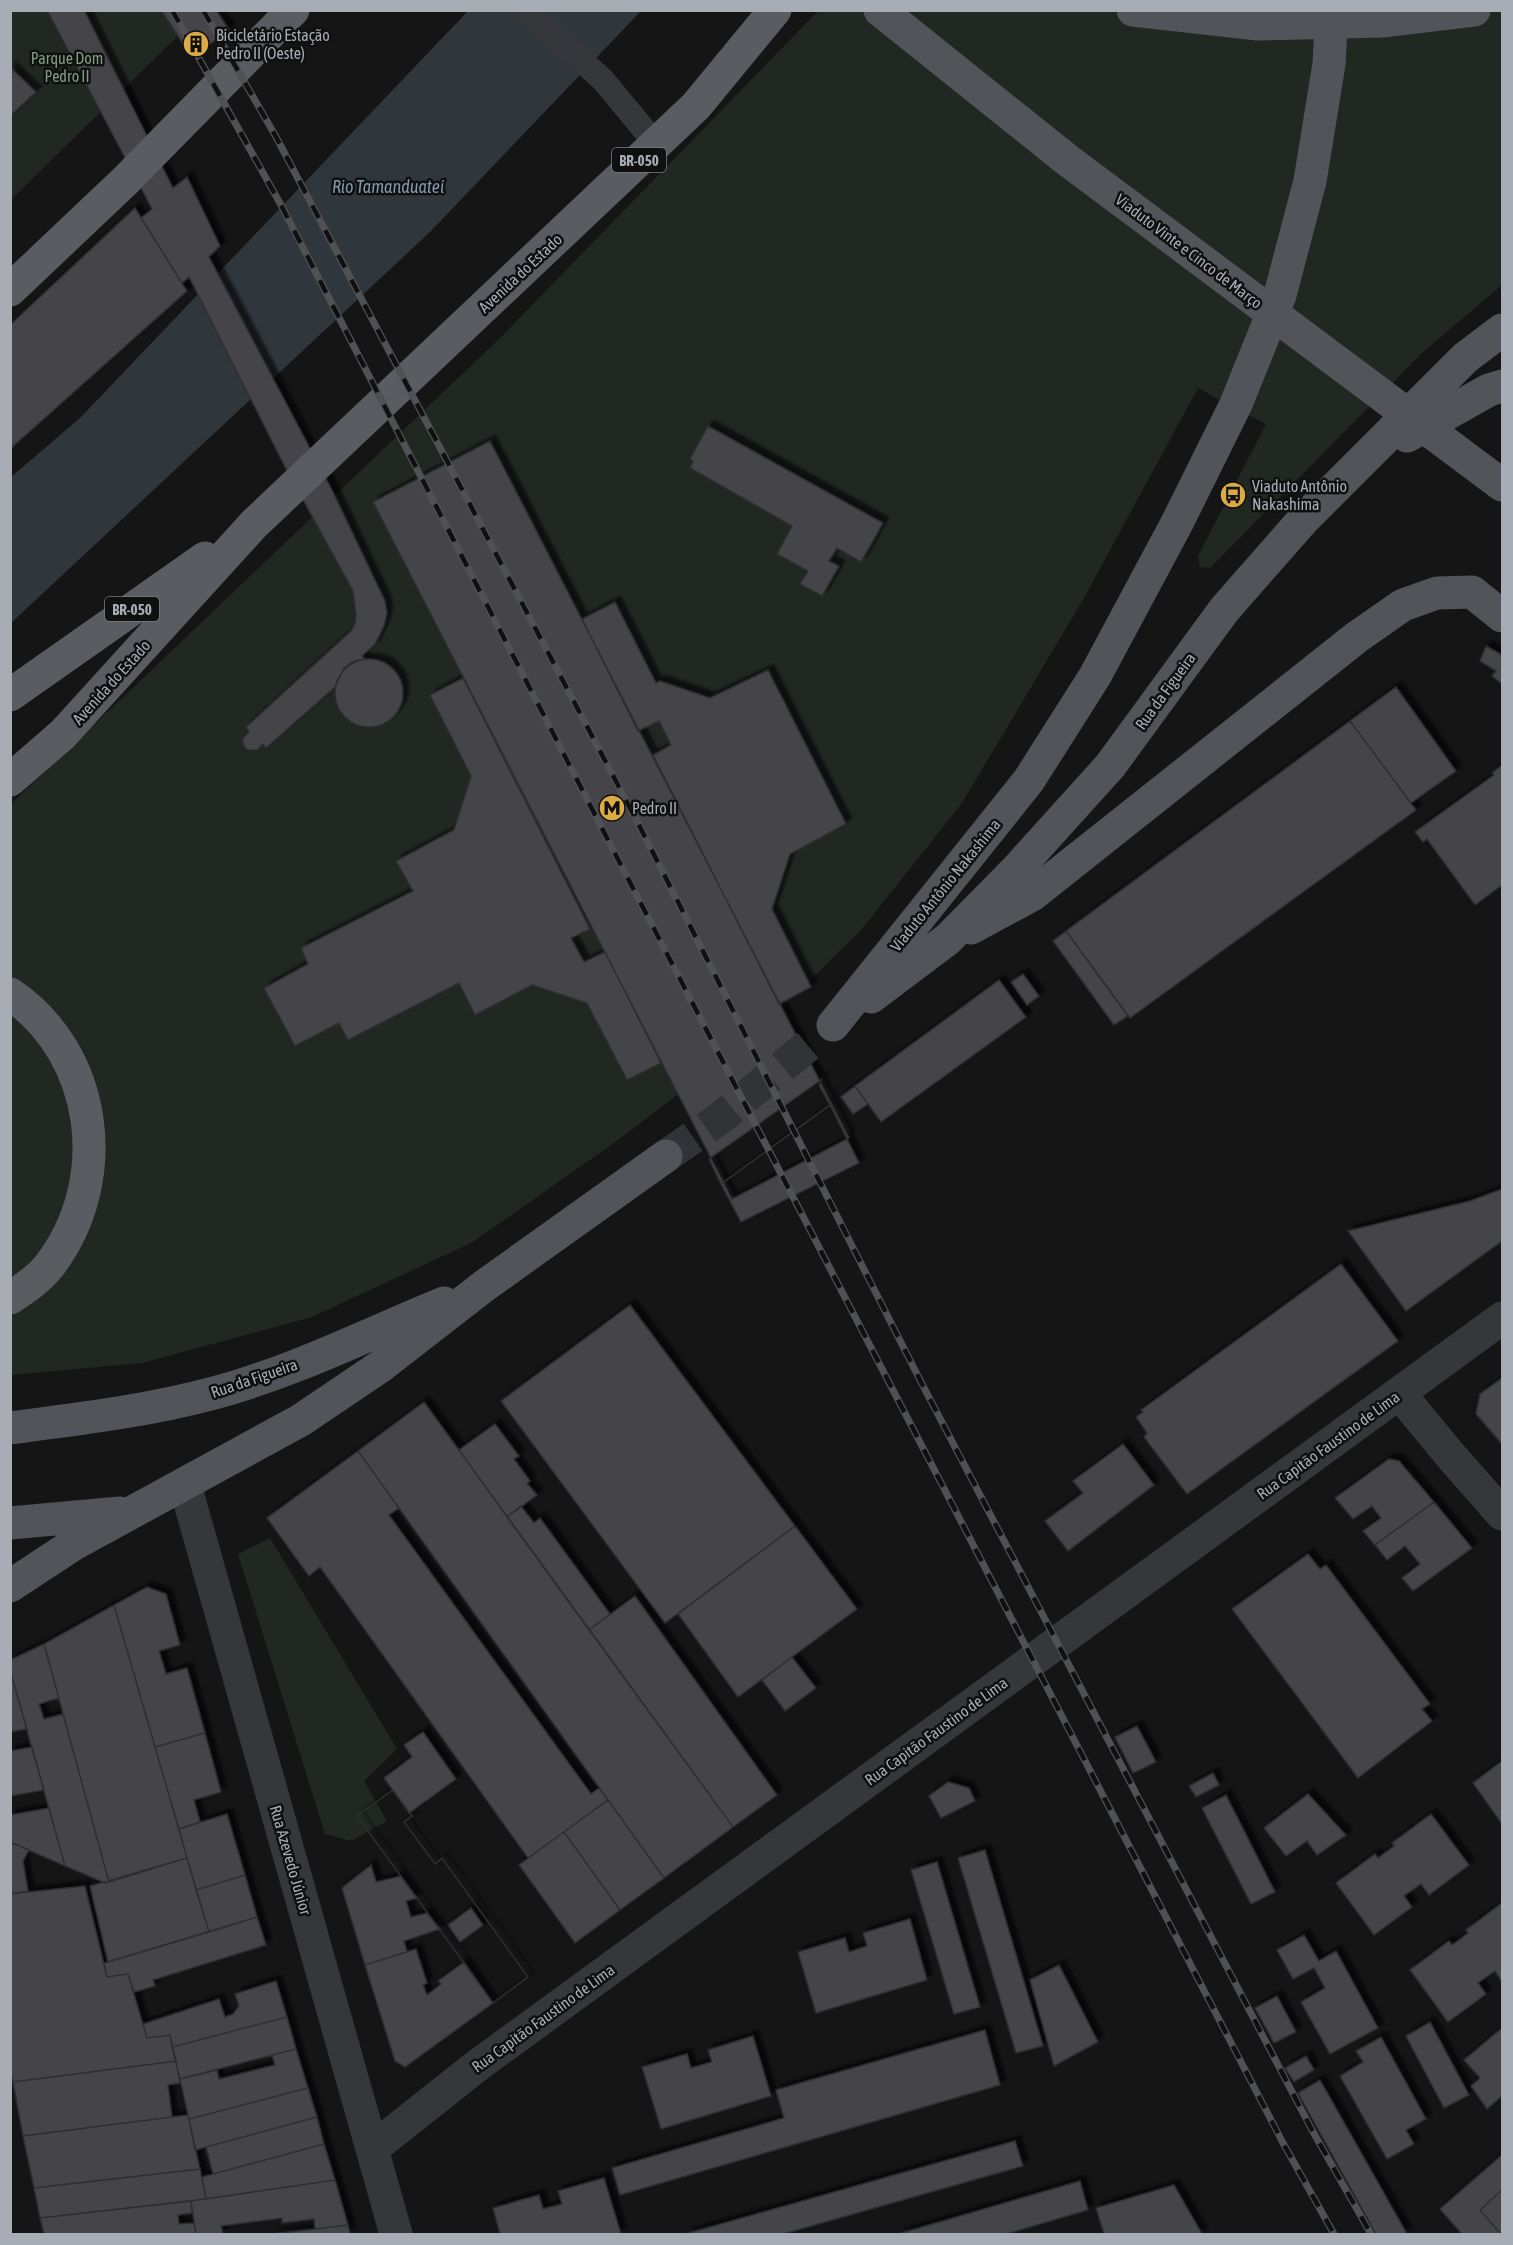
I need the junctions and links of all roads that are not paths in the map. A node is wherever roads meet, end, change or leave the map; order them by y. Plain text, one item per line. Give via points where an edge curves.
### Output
1 (293, 10) edge
2 (526, 10) edge
3 (775, 10) edge
4 (880, 10) edge
5 (1133, 10) edge
6 (1332, 10) edge
7 (1474, 10) edge
8 (656, 144) junction
9 (10, 290) edge
10 (1503, 330) edge
11 (1503, 386) edge
12 (1361, 462) junction
13 (1503, 485) edge
14 (254, 524) junction
15 (1503, 616) edge
16 (10, 695) edge
17 (10, 780) edge
18 (948, 939) junction
19 (10, 994) edge
20 (824, 1032) joint
21 (666, 1156) tunnel mouth
22 (484, 1286) junction
23 (10, 1298) edge
24 (1503, 1318) edge
25 (1399, 1393) junction
26 (10, 1428) edge
27 (185, 1485) junction
28 (134, 1512) junction
29 (1503, 1514) edge
30 (10, 1523) edge
31 (10, 1586) edge
32 (372, 2149) junction
33 (396, 2235) edge

1 - 9 highway via 125,181
2 - 8 street via 603,80
3 - 8 highway, Avenida do Estado / BR-050 via 696,106
4 - 13 main road, Viaduto Vinte e Cinco de Março via 1066,159
5 - 7 main road via 1258,24 1382,21
6 - 20 main road, Viaduto Antônio Nakashima via 1329,64 1311,181 1280,295 1236,405 1095,676 1029,780
8 - 14 highway, Avenida do Estado / BR-050
10 - 12 main road, Rua da Figueira via 1465,358
11 - 12 main road via 1489,390
12 - 18 main road, Rua da Figueira via 1303,520 1224,610 1110,766
14 - 16 highway, Avenida do Estado / BR-050
14 - 17 highway, Avenida do Estado via 63,734
15 - 18 main road via 1472,591 1437,593 1403,605 1357,637 1032,895
18 - 20 main road, Rua da Figueira
19 - 23 highway via 49,1028 68,1056 83,1093 90,1140 87,1180 66,1239 49,1267
21 - 22 main road, Rua da Figueira
22 - 26 main road, Rua da Figueira via 297,1364 214,1393 124,1413
22 - 27 main road, Rua da Figueira via 381,1366 300,1420
24 - 25 street, Rua Capitão Faustino de Lima
25 - 29 street
25 - 32 street, Rua Capitão Faustino de Lima via 478,2065
27 - 28 main road, Rua da Figueira
27 - 32 street, Rua Azevedo Júnior
28 - 30 main road
28 - 31 main road, Rua da Figueira via 74,1544
32 - 33 street, Rua Azevedo Júnior

